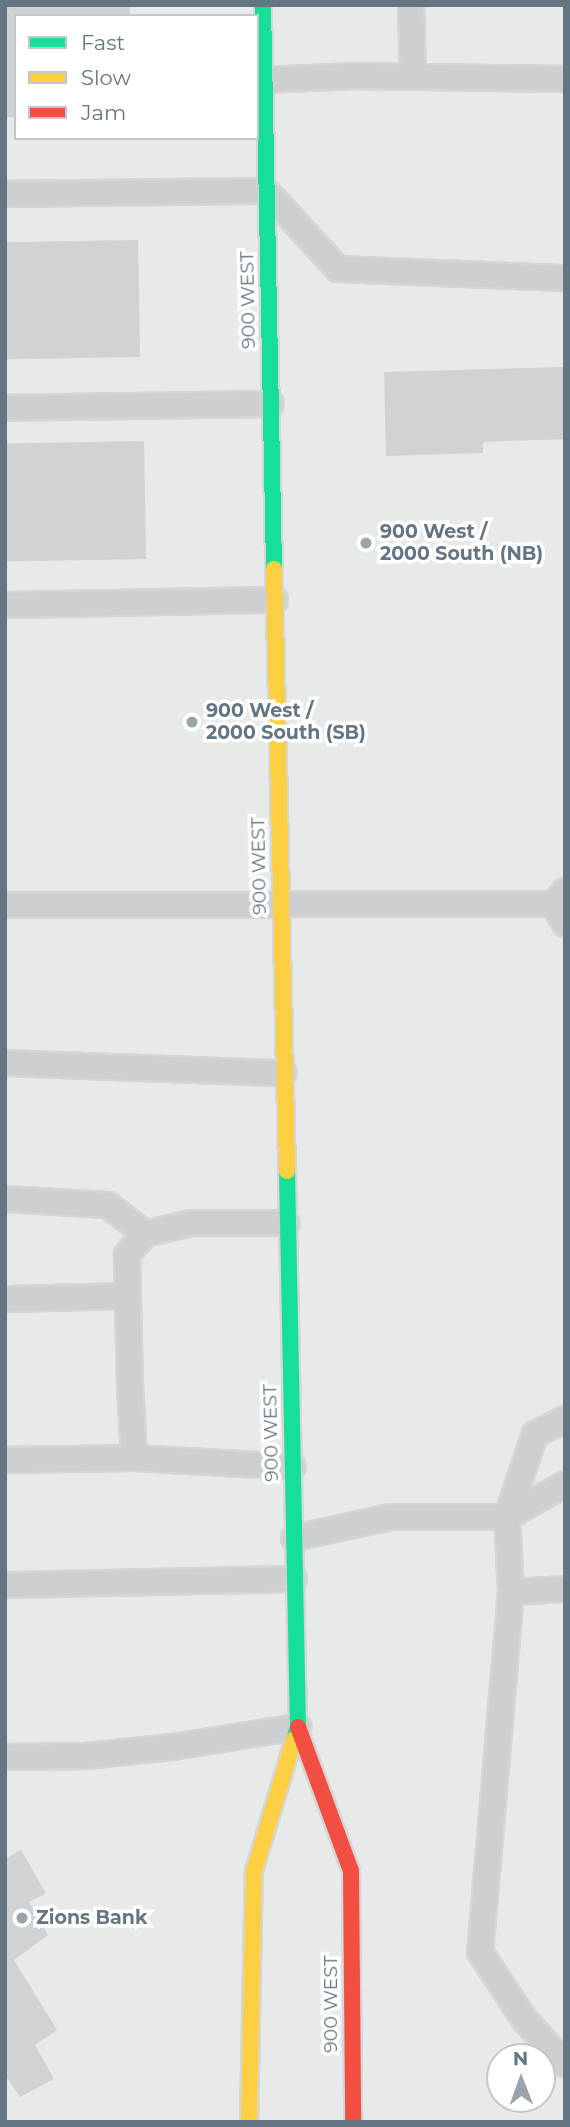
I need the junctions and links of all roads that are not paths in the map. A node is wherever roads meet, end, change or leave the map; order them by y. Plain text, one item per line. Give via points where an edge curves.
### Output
1 (263, 5) edge
2 (411, 5) edge
3 (412, 77) junction
4 (565, 79) edge
5 (264, 80) junction
6 (266, 191) junction
7 (5, 194) edge
8 (565, 278) edge
9 (271, 404) junction
10 (5, 408) edge
11 (275, 600) junction
12 (5, 605) edge
13 (5, 905) edge
14 (281, 906) junction
15 (561, 906) edge
16 (5, 1063) edge
17 (284, 1073) junction
18 (5, 1199) edge
19 (287, 1223) junction
20 (145, 1234) junction
21 (128, 1296) junction
22 (5, 1299) edge
23 (565, 1419) edge
24 (134, 1458) junction
25 (5, 1460) edge
26 (292, 1467) junction
27 (565, 1484) edge
28 (507, 1517) junction
29 (294, 1538) junction
30 (295, 1580) junction
31 (5, 1585) edge
32 (511, 1592) junction
33 (562, 1596) edge
34 (298, 1727) junction
35 (5, 1757) edge
36 (565, 2064) edge
37 (249, 2122) edge
38 (353, 2122) edge

1 - 5 main road, 900 WEST
2 - 3 lane
3 - 4 lane
3 - 5 lane
5 - 6 main road, 900 WEST
6 - 7 lane
6 - 8 lane via 338,268
6 - 9 main road, 900 WEST
9 - 10 lane
9 - 11 main road, 900 WEST
11 - 12 lane
11 - 14 main road, 900 WEST
13 - 14 lane
14 - 15 lane
14 - 17 main road, 900 WEST
16 - 17 lane
17 - 19 main road, 900 WEST
18 - 20 lane via 108,1205
19 - 20 lane via 191,1223
19 - 26 main road, 900 WEST
20 - 21 lane via 127,1255
21 - 22 lane
21 - 24 lane
23 - 28 lane via 535,1434
24 - 25 lane
24 - 26 lane
26 - 29 main road, 900 WEST
27 - 28 lane
28 - 29 lane via 391,1517
28 - 32 lane
29 - 30 main road, 900 WEST
30 - 31 lane
30 - 34 main road, 900 WEST
32 - 33 lane
32 - 36 lane via 480,1952 524,2019
34 - 35 lane via 86,1756
34 - 37 main road, 900 WEST via 254,1871
34 - 38 main road, 900 WEST via 351,1871

